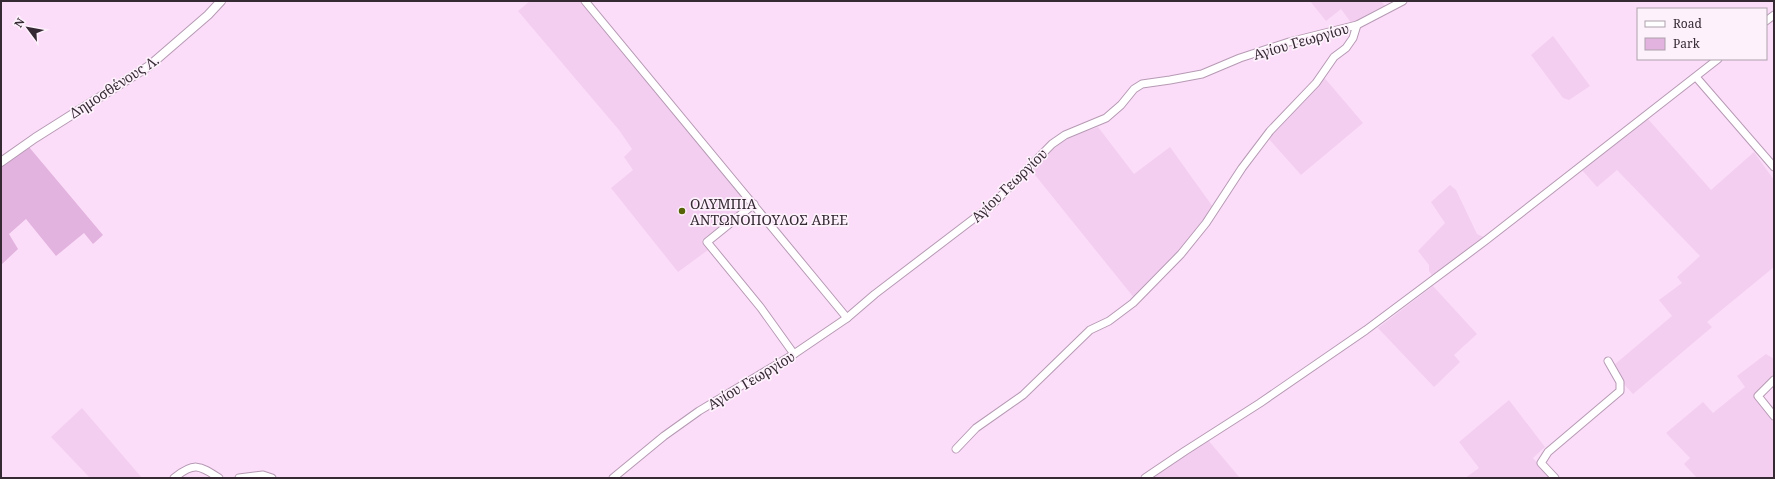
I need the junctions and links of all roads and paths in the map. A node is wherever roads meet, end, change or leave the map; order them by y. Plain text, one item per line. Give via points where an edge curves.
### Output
1 (221, 1) edge
2 (585, 1) edge
3 (1403, 1) edge
4 (1357, 25) junction
5 (1717, 60) edge
6 (1696, 77) junction
7 (1, 162) edge
8 (1774, 167) edge
9 (754, 204) junction
10 (847, 318) junction
11 (794, 354) junction
12 (1608, 361) dead end
13 (1774, 380) edge
14 (1774, 416) edge
15 (956, 449) dead end
16 (174, 478) edge
17 (219, 478) edge
18 (239, 478) edge
19 (272, 478) edge
20 (613, 478) edge
21 (1145, 478) edge
22 (1555, 478) edge

1 - 7 street, Δημοσθένους Λ. via 149,66
2 - 9 street
3 - 4 street, Αγίου Γεωργίου
4 - 10 street, Αγίου Γεωργίου via 1289,42 1202,74 1142,84 1106,118 1065,135 1052,144 993,204
4 - 15 street via 1353,38 1346,48 1334,57 1311,88 1270,131 1238,173 1206,223 1181,254 1133,303 1109,321 1090,330 1022,395 976,428
5 - 6 street
6 - 8 street
6 - 21 street via 1366,330
9 - 10 street
9 - 11 street via 707,242 761,308
10 - 11 street, Αγίου Γεωργίου
11 - 20 street, Αγίου Γεωργίου via 699,411
12 - 22 street via 1620,382 1620,391 1548,452 1541,462
13 - 14 street via 1758,396
16 - 17 street via 194,466 203,468
18 - 19 street via 263,475

